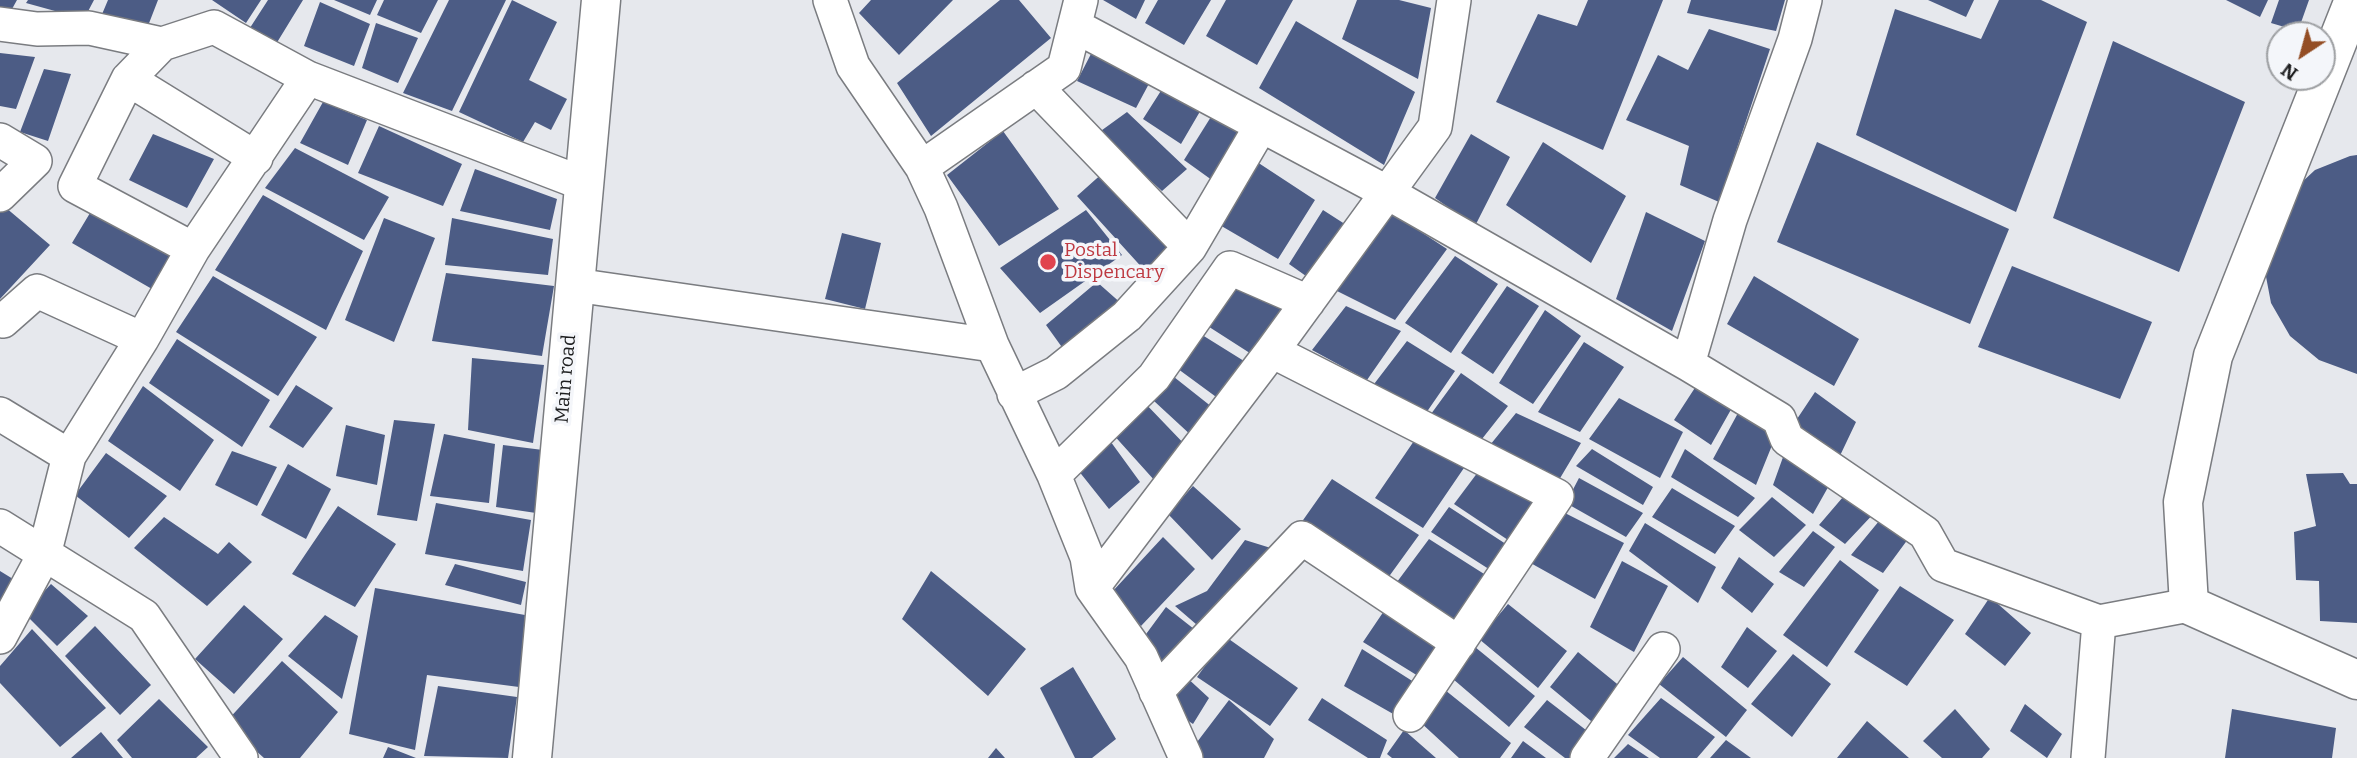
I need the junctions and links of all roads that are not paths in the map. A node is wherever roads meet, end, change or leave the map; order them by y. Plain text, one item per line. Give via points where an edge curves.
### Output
1 (601, 0) edge
2 (830, 0) edge
3 (1454, 0) edge
4 (1805, 0) edge
5 (2354, 0) edge
6 (1078, 13) edge
7 (0, 24) edge
8 (162, 44) junction
9 (308, 78) junction
10 (128, 79) junction
11 (1036, 87) junction
12 (1262, 125) junction
13 (0, 140) edge
14 (256, 158) junction
15 (922, 167) junction
16 (584, 184) junction
17 (1388, 193) junction
18 (0, 195) edge
19 (1191, 247) junction
20 (193, 249) junction
21 (575, 285) junction
22 (1308, 302) junction
23 (0, 319) edge
24 (142, 340) junction
25 (992, 345) junction
26 (1272, 351) junction
27 (1688, 364) junction
28 (1014, 394) junction
29 (0, 414) edge
30 (69, 456) junction
31 (1054, 475) junction
32 (0, 526) edge
33 (44, 555) junction
34 (1092, 588) junction
35 (2189, 605) junction
36 (2099, 622) junction
37 (0, 637) edge
38 (1459, 643) junction
39 (1663, 649) dead end
40 (2357, 680) edge
41 (1156, 692) junction
42 (1410, 715) dead end
43 (240, 758) edge
44 (531, 758) edge
45 (1186, 758) edge
46 (1587, 758) edge
47 (2088, 758) edge

1 - 16 main road, Main road
2 - 15 street via 853,66
3 - 17 street via 1435,127
4 - 27 street via 1730,220
5 - 35 main road via 2213,356 2183,502
6 - 11 street via 1064,68
6 - 12 street
7 - 8 street via 89,28
8 - 9 street via 214,27
8 - 10 street
9 - 14 street
9 - 16 street
10 - 14 street
10 - 20 street via 75,186
11 - 15 street
11 - 19 street
12 - 17 street
12 - 19 street
13 - 18 street via 34,161
14 - 20 street
15 - 25 street
16 - 21 main road, Main road
17 - 22 street
17 - 27 street
19 - 28 street via 1127,316 1056,373
20 - 24 street
21 - 25 street
21 - 44 main road, Main road
22 - 26 street
22 - 31 street via 1230,268 1154,377
23 - 24 street via 37,291
24 - 30 street
25 - 28 street
26 - 34 street
26 - 38 street via 1557,496
27 - 36 street via 1779,419 1787,439 1925,533 1943,565
28 - 31 street
29 - 30 street
30 - 33 street
31 - 34 street via 1087,557
32 - 33 street
33 - 37 street
33 - 43 street via 144,616
34 - 41 street via 1140,657
35 - 36 street
35 - 40 main road
36 - 47 street
38 - 41 street via 1302,538
38 - 42 street
39 - 46 street
41 - 45 street

